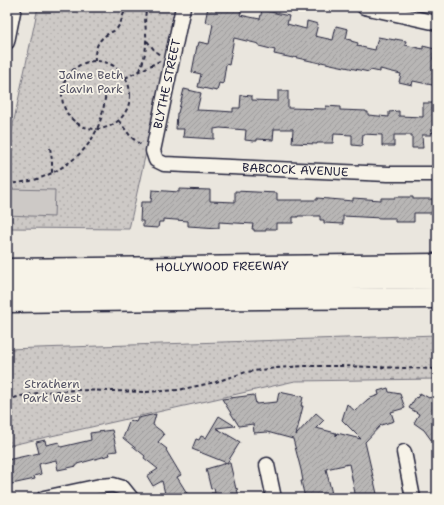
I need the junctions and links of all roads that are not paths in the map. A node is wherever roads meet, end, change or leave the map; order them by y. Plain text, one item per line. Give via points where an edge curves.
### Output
1 (14, 7) edge
2 (183, 7) edge
3 (364, 7) edge
4 (437, 23) edge
5 (7, 42) edge
6 (154, 156) joint
7 (437, 174) edge
8 (437, 264) edge
9 (7, 268) edge
10 (437, 278) edge
11 (7, 283) edge
12 (7, 292) edge
13 (437, 298) edge
14 (261, 299) junction
15 (7, 302) edge
16 (404, 452) dead end
17 (267, 465) dead end
18 (44, 498) edge
19 (131, 498) edge
20 (274, 498) edge
21 (413, 498) edge

1 - 5 street
2 - 6 street, BLYTHE STREET
3 - 4 street
6 - 7 street, BABCOCK AVENUE via 164,164
8 - 9 highway, HOLLYWOOD FREEWAY
10 - 11 highway
12 - 14 highway via 239,289
13 - 14 highway
14 - 15 highway
16 - 21 street
17 - 20 street
18 - 19 street via 113,485 123,488

